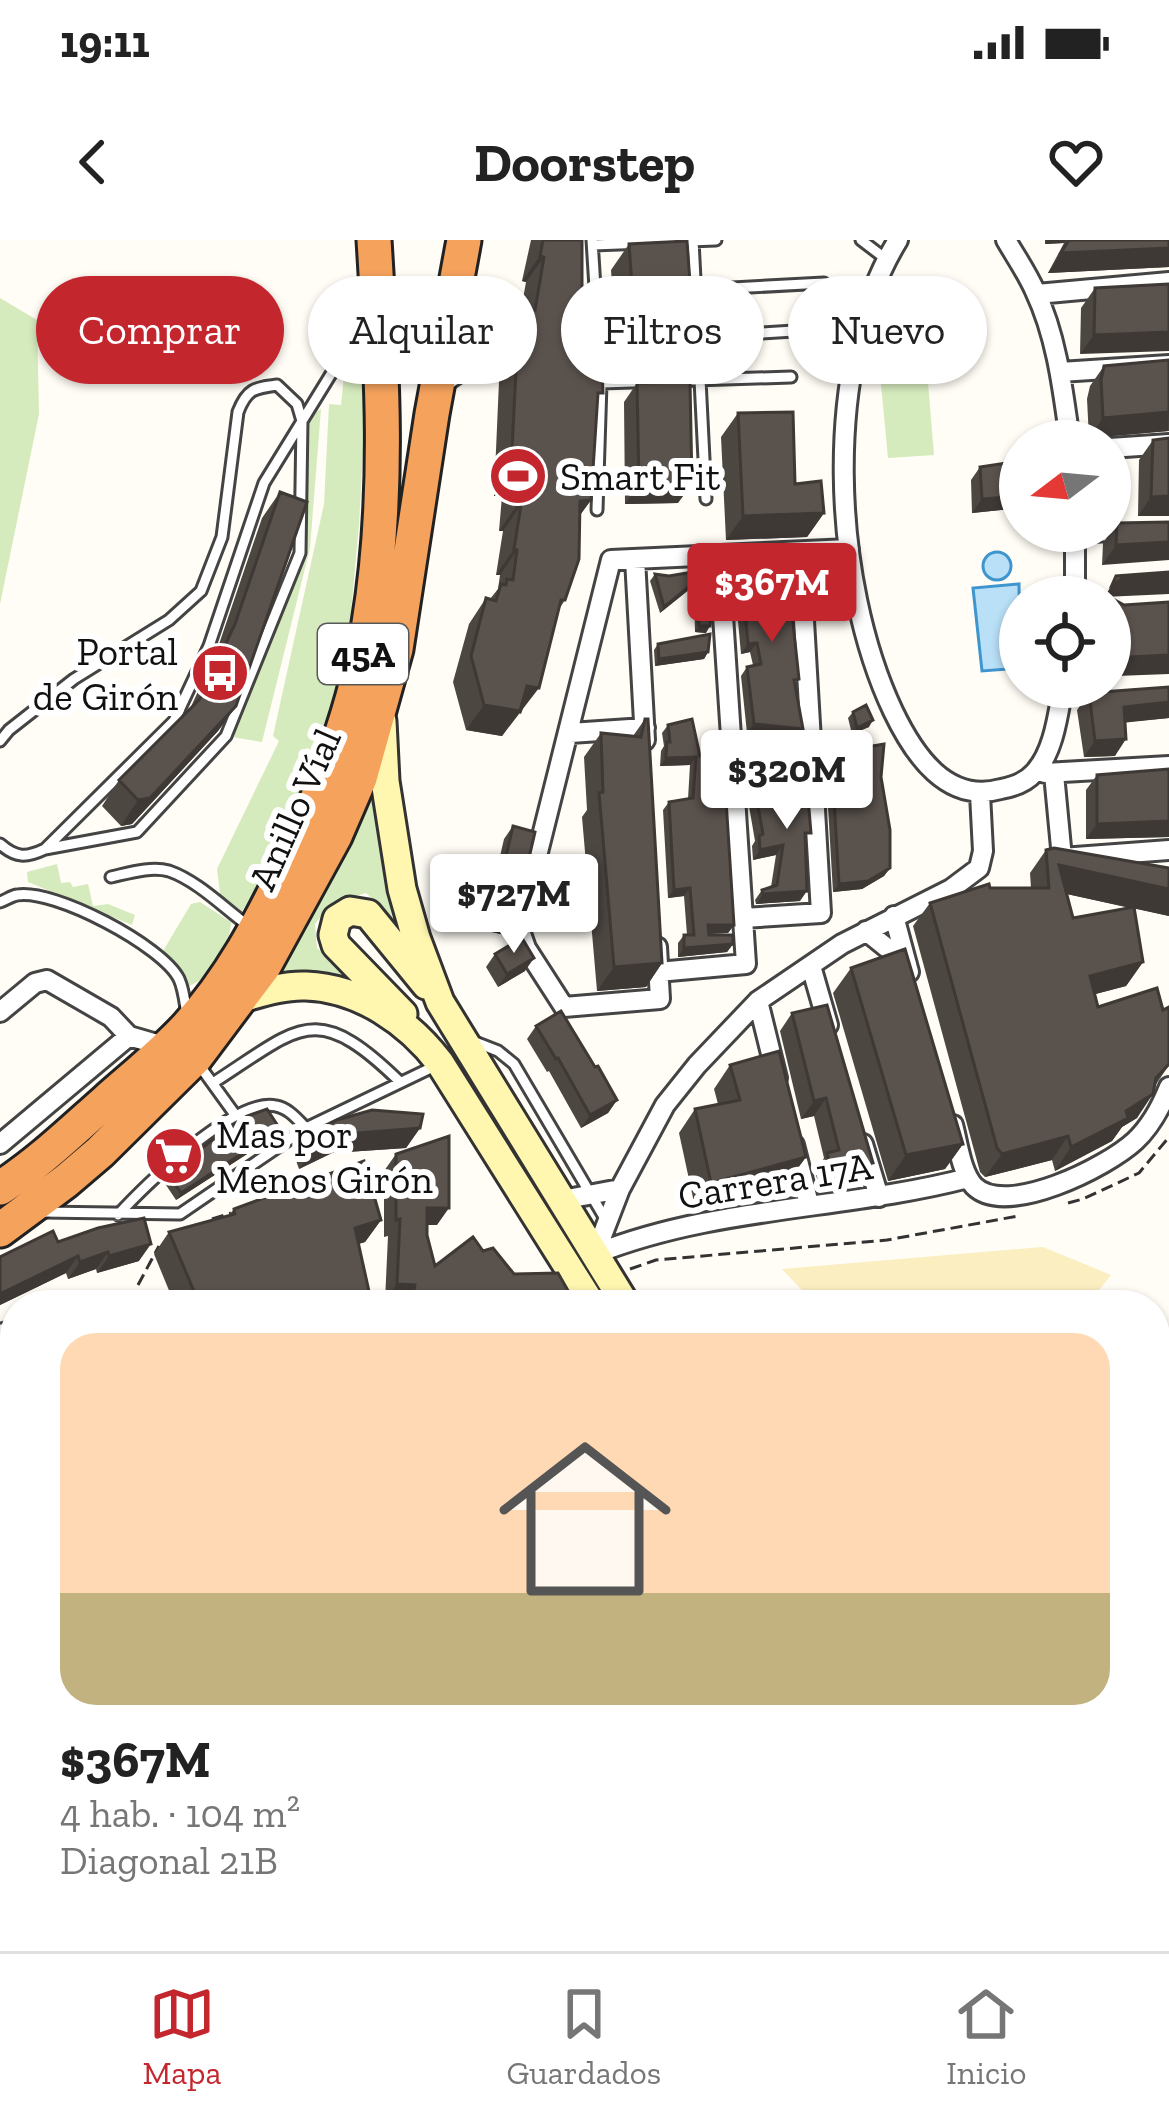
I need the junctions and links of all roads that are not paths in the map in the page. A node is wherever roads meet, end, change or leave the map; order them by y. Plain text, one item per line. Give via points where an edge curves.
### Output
1 (374, 240) edge
2 (393, 240) edge
3 (446, 240) edge
4 (464, 240) edge
5 (716, 240) edge
6 (861, 240) edge
7 (898, 240) edge
8 (1006, 240) edge
9 (693, 241) edge
10 (593, 243) edge
11 (886, 260) junction
12 (376, 276) edge
13 (390, 276) edge
14 (443, 276) edge
15 (458, 276) edge
16 (595, 276) edge
17 (694, 276) edge
18 (1169, 283) edge
19 (1037, 294) junction
20 (1169, 364) edge
21 (1060, 372) junction
22 (325, 384) edge
23 (383, 384) edge
24 (437, 384) edge
25 (450, 384) edge
26 (601, 384) edge
27 (699, 384) edge
28 (434, 401) junction
29 (1067, 420) edge
30 (302, 421) junction
31 (1169, 444) edge
32 (1131, 447) edge
33 (706, 499) dead end
34 (597, 510) edge
35 (849, 549) junction
36 (800, 552) junction
37 (719, 556) junction
38 (635, 559) junction
39 (1058, 708) edge
40 (381, 709) junction
41 (645, 728) junction
42 (570, 733) junction
43 (0, 741) edge
44 (647, 765) edge
45 (1169, 766) edge
46 (1044, 773) junction
47 (980, 794) junction
48 (0, 844) edge
49 (45, 849) junction
50 (1169, 850) edge
51 (111, 877) dead end
52 (0, 902) edge
53 (894, 916) junction
54 (743, 918) junction
55 (656, 928) edge
56 (254, 930) junction
57 (866, 931) junction
58 (907, 964) junction
59 (811, 966) junction
60 (658, 972) junction
61 (913, 985) edge
62 (242, 998) junction
63 (440, 1001) junction
64 (758, 1001) junction
65 (0, 1012) edge
66 (129, 1036) junction
67 (460, 1036) junction
68 (836, 1050) edge
69 (191, 1053) junction
70 (433, 1054) junction
71 (400, 1082) junction
72 (1169, 1087) edge
73 (781, 1091) edge
74 (950, 1114) edge
75 (236, 1115) junction
76 (306, 1128) junction
77 (860, 1134) edge
78 (792, 1136) edge
79 (0, 1144) edge
80 (968, 1178) junction
81 (0, 1188) edge
82 (620, 1190) junction
83 (592, 1195) junction
84 (879, 1197) junction
85 (562, 1200) junction
86 (809, 1204) junction
87 (117, 1215) junction
88 (13, 1221) edge
89 (607, 1222) junction
90 (596, 1254) junction
91 (582, 1290) edge
92 (621, 1290) edge

1 - 12 highway, Anillo Víal / 45A
2 - 13 highway
3 - 14 highway
4 - 15 highway, Anillo Víal / 45A
5 - 9 lane
6 - 11 lane
7 - 11 street
8 - 19 street
9 - 10 lane
9 - 17 lane
10 - 16 lane
11 - 35 street via 848,399
18 - 19 street
19 - 21 street
20 - 21 street
21 - 29 street
22 - 30 lane
23 - 56 highway, Anillo Víal / 45A via 378,557 360,665 329,769
24 - 28 highway, Anillo Víal / 45A
25 - 28 lane
26 - 34 lane
27 - 33 lane
28 - 40 highway, Anillo Víal / 45A
30 - 43 lane via 277,386 244,396 222,537 201,591
30 - 49 lane via 264,484 209,646 174,721
30 - 49 lane via 300,553 226,736 137,832
31 - 32 street
35 - 36 street
35 - 47 street via 871,651 895,715 942,779
36 - 37 street
36 - 54 street via 821,913
37 - 38 street
37 - 54 street
38 - 41 street
38 - 42 street via 611,560
39 - 46 street
40 - 62 highway, Anillo Víal / 45A via 335,836
40 - 63 main road via 399,872
41 - 42 street
41 - 44 street
42 - 60 street via 519,928 526,948 565,1007 660,998
45 - 46 street
46 - 47 street
46 - 50 street via 1062,858
47 - 53 street via 979,868
48 - 49 lane via 28,857
51 - 56 lane via 168,871
52 - 69 lane via 19,894 55,899 155,953 178,975
53 - 57 street
53 - 58 street
54 - 60 street via 746,964
55 - 60 street
56 - 69 highway, Anillo Víal / 45A
57 - 58 street
57 - 59 street
58 - 61 street
59 - 64 street
59 - 68 street
62 - 69 highway, Anillo Víal / 45A
62 - 70 main road via 277,988 334,990 378,1007
63 - 67 main road
63 - 70 main road via 368,914 350,910 337,920 336,945
64 - 73 street
64 - 82 street via 665,1105
65 - 66 street via 47,980
66 - 69 street
66 - 79 street
67 - 83 lane via 514,1064
67 - 85 main road
69 - 71 lane via 330,1030
69 - 75 lane
69 - 81 highway, Anillo Víal / 45A
69 - 88 highway, Anillo Víal / 45A via 100,1151
70 - 71 lane
70 - 91 main road
71 - 76 lane
72 - 80 street via 1133,1143 1076,1178 1003,1197
74 - 80 street
75 - 76 lane via 277,1106
75 - 87 lane via 169,1163
76 - 87 lane via 187,1211
77 - 84 street
78 - 86 street
80 - 84 street, Carrera 17A
82 - 83 street
82 - 89 street
83 - 85 street
83 - 89 lane
84 - 86 street, Carrera 17A
85 - 90 main road
86 - 90 street, Carrera 17A via 680,1228
87 - 88 lane
89 - 90 street
90 - 92 main road

